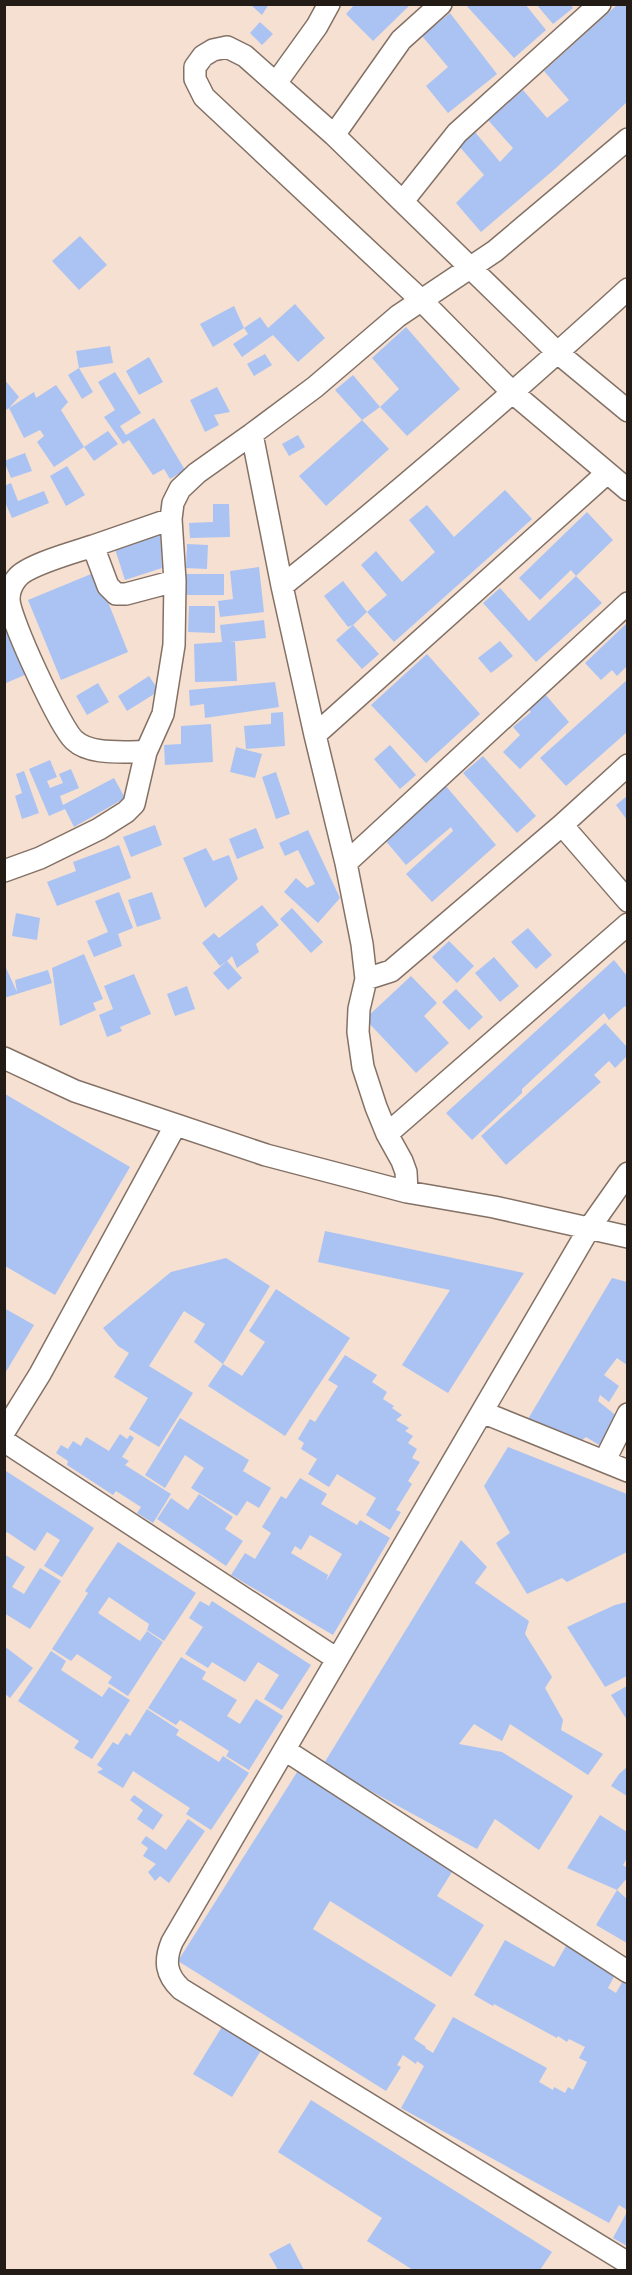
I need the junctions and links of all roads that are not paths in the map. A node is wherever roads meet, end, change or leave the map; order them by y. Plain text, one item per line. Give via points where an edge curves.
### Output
1 (329, 4) edge
2 (441, 4) edge
3 (600, 4) edge
4 (276, 83) junction
5 (334, 135) junction
6 (627, 139) edge
7 (403, 201) junction
8 (471, 267) junction
9 (627, 289) edge
10 (421, 300) junction
11 (558, 353) junction
12 (513, 393) junction
13 (627, 411) edge
14 (252, 434) junction
15 (607, 473) junction
16 (627, 490) edge
17 (171, 519) junction
18 (93, 546) junction
19 (175, 581) junction
20 (282, 586) junction
21 (627, 603) edge
22 (315, 735) junction
23 (146, 752) junction
24 (627, 765) edge
25 (562, 825) junction
26 (346, 862) junction
27 (4, 871) edge
28 (627, 901) edge
29 (627, 924) edge
30 (366, 979) junction
31 (4, 1058) edge
32 (175, 1126) junction
33 (387, 1134) junction
34 (627, 1173) edge
35 (407, 1192) junction
36 (590, 1227) junction
37 (627, 1237) edge
38 (482, 1412) junction
39 (627, 1414) edge
40 (4, 1432) edge
41 (4, 1441) edge
42 (605, 1460) junction
43 (627, 1471) edge
44 (338, 1659) junction
45 (285, 1750) junction
46 (627, 1972) edge
47 (627, 2263) edge

1 - 4 street
2 - 5 street via 401,40
3 - 7 street via 457,133
4 - 5 street
4 - 10 street via 245,56 227,47 203,56 195,67 195,79 204,96
5 - 7 street
6 - 8 street
7 - 8 street
8 - 10 street
8 - 11 street
9 - 11 street
10 - 12 street
10 - 14 street
11 - 12 street
11 - 13 street
12 - 15 street
12 - 20 street
14 - 17 street via 180,489
14 - 20 street
15 - 16 street
15 - 22 street
17 - 18 street
17 - 19 street
18 - 19 street via 108,586 116,594
18 - 23 street via 26,570 17,577 9,600 13,618 60,719 75,741 106,751
19 - 23 street via 169,682 163,714
20 - 22 street
21 - 26 street
22 - 26 street
23 - 27 street via 138,793 126,812 40,858
24 - 25 street
25 - 28 street
25 - 30 street via 391,971
26 - 30 street
29 - 33 street
30 - 33 street via 358,1032 363,1067
31 - 32 street via 75,1091
32 - 35 street
32 - 40 street via 40,1374
33 - 35 street via 406,1172
34 - 36 street
35 - 36 street
36 - 37 street
36 - 38 street
38 - 42 street
38 - 44 street
39 - 42 street
41 - 44 street
42 - 43 street
44 - 45 street
45 - 46 street
45 - 47 street via 172,1942 166,1962 173,1982

